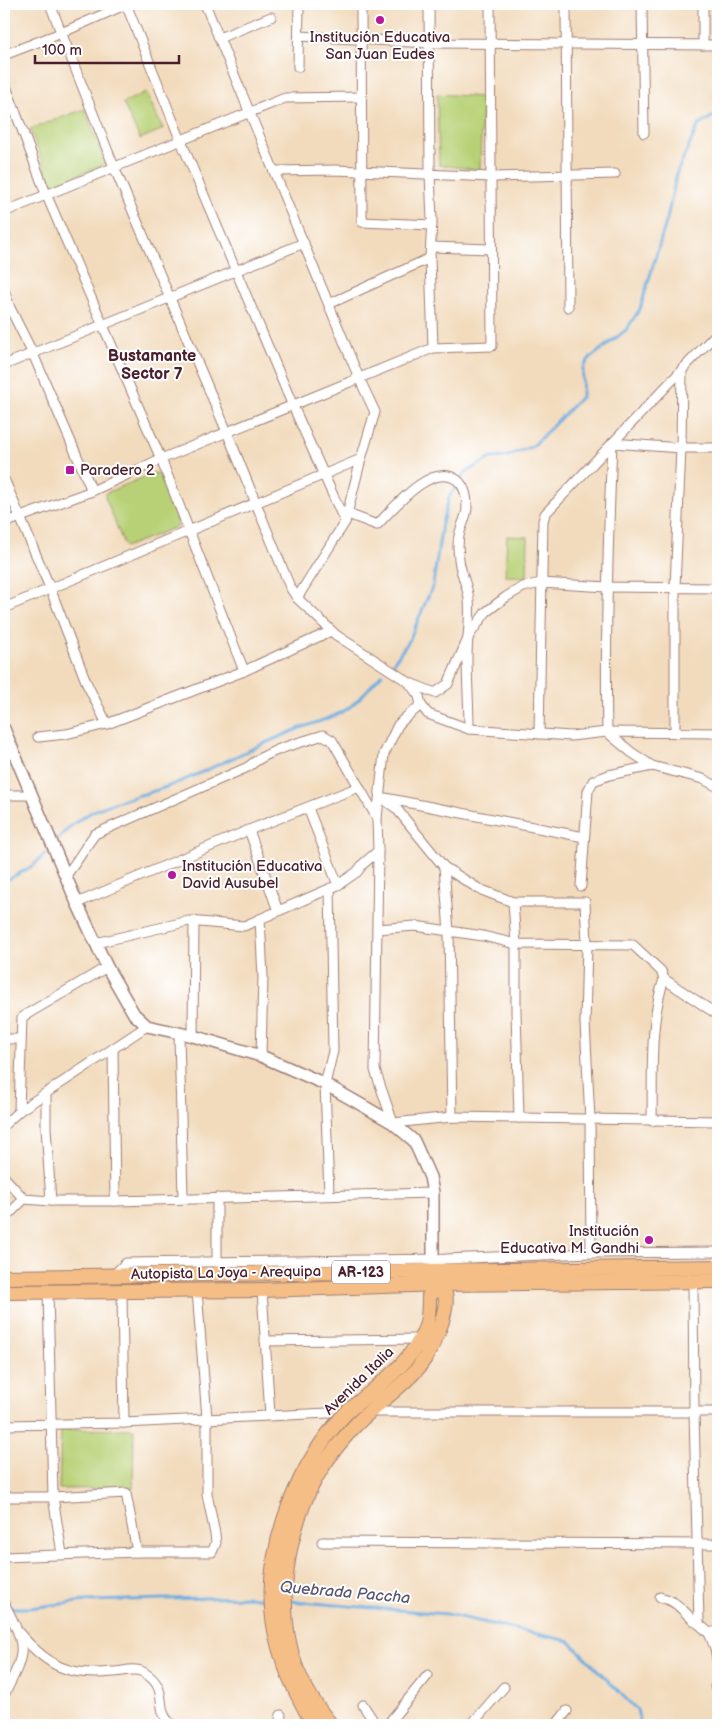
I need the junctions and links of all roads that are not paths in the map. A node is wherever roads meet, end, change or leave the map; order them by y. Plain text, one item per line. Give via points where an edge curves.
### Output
1 (50, 4) edge
2 (127, 4) edge
3 (205, 4) edge
4 (299, 4) edge
5 (361, 4) edge
6 (429, 4) edge
7 (490, 4) edge
8 (566, 4) edge
9 (642, 4) edge
10 (703, 4) edge
11 (271, 17) dead end
12 (61, 33) junction
13 (299, 36) junction
14 (219, 38) junction
15 (360, 39) junction
16 (429, 43) junction
17 (490, 43) junction
18 (642, 44) junction
19 (566, 45) junction
20 (703, 45) junction
21 (718, 45) edge
22 (4, 55) edge
23 (298, 67) dead end
24 (4, 81) edge
25 (361, 97) junction
26 (250, 112) junction
27 (644, 133) dead end
28 (181, 141) junction
29 (114, 167) junction
30 (274, 171) junction
31 (361, 171) junction
32 (430, 174) junction
33 (615, 174) dead end
34 (567, 175) junction
35 (491, 177) junction
36 (46, 194) junction
37 (4, 212) edge
38 (432, 225) junction
39 (304, 243) junction
40 (431, 247) junction
41 (491, 249) junction
42 (430, 258) junction
43 (237, 271) junction
44 (4, 290) edge
45 (170, 298) junction
46 (329, 304) junction
47 (568, 307) dead end
48 (104, 324) junction
49 (718, 332) edge
50 (433, 348) junction
51 (33, 354) junction
52 (4, 365) edge
53 (682, 369) junction
54 (360, 378) junction
55 (293, 406) junction
56 (227, 432) junction
57 (612, 443) junction
58 (681, 448) junction
59 (718, 448) edge
60 (161, 459) junction
61 (361, 459) junction
62 (323, 474) junction
63 (4, 479) edge
64 (92, 491) junction
65 (255, 504) junction
66 (20, 516) junction
67 (346, 518) junction
68 (4, 522) edge
69 (189, 532) junction
70 (541, 583) junction
71 (607, 587) junction
72 (50, 588) junction
73 (675, 588) junction
74 (718, 588) edge
75 (297, 598) junction
76 (4, 608) edge
77 (331, 631) junction
78 (470, 634) junction
79 (244, 670) junction
80 (410, 683) junction
81 (421, 706) junction
82 (107, 724) junction
83 (469, 729) junction
84 (4, 730) edge
85 (675, 731) junction
86 (607, 732) junction
87 (718, 733) edge
88 (539, 734) junction
89 (38, 737) dead end
90 (652, 766) junction
91 (359, 787) junction
92 (718, 787) edge
93 (4, 795) edge
94 (31, 795) junction
95 (380, 796) junction
96 (308, 808) junction
97 (377, 818) junction
98 (249, 830) junction
99 (584, 837) junction
100 (378, 851) junction
101 (444, 867) junction
102 (65, 876) junction
103 (581, 886) dead end
104 (334, 887) junction
105 (513, 902) junction
106 (77, 903) junction
107 (278, 911) junction
108 (260, 919) junction
109 (194, 921) junction
110 (377, 929) junction
111 (449, 932) junction
112 (96, 943) junction
113 (516, 944) junction
114 (587, 944) junction
115 (108, 967) junction
116 (664, 979) junction
117 (718, 1015) edge
118 (147, 1026) junction
119 (179, 1034) junction
120 (193, 1036) junction
121 (4, 1039) edge
122 (21, 1039) junction
123 (114, 1049) junction
124 (261, 1056) junction
125 (325, 1084) junction
126 (46, 1093) junction
127 (18, 1112) junction
128 (452, 1117) junction
129 (519, 1118) junction
130 (590, 1119) junction
131 (652, 1121) junction
132 (718, 1122) edge
133 (4, 1124) edge
134 (393, 1124) junction
135 (4, 1177) edge
136 (433, 1193) junction
137 (329, 1194) junction
138 (183, 1198) junction
139 (217, 1198) junction
140 (24, 1199) junction
141 (51, 1200) junction
142 (114, 1201) junction
143 (4, 1219) edge
144 (718, 1252) edge
145 (591, 1253) junction
146 (433, 1258) junction
147 (217, 1262) junction
148 (718, 1267) edge
149 (443, 1271) junction
150 (4, 1277) edge
151 (111, 1277) junction
152 (718, 1281) edge
153 (693, 1282) junction
154 (262, 1290) junction
155 (122, 1291) junction
156 (198, 1291) junction
157 (4, 1292) edge
158 (48, 1292) junction
159 (419, 1339) junction
160 (265, 1341) junction
161 (368, 1412) junction
162 (694, 1412) junction
163 (718, 1412) edge
164 (328, 1413) dead end
165 (345, 1414) junction
166 (270, 1415) junction
167 (207, 1418) junction
168 (124, 1423) junction
169 (52, 1424) junction
170 (4, 1425) edge
171 (4, 1497) edge
172 (53, 1497) junction
173 (297, 1502) junction
174 (322, 1542) dead end
175 (697, 1544) junction
176 (718, 1544) edge
177 (137, 1552) junction
178 (62, 1554) junction
179 (4, 1557) edge
180 (660, 1597) dead end
181 (4, 1603) edge
182 (699, 1623) junction
183 (714, 1632) edge
184 (20, 1633) junction
185 (718, 1665) edge
186 (428, 1675) dead end
187 (504, 1687) dead end
188 (4, 1696) edge
189 (363, 1705) dead end
190 (567, 1711) dead end
191 (281, 1715) dead end
192 (173, 1725) edge
193 (279, 1725) edge
194 (314, 1725) edge
195 (331, 1725) edge
196 (376, 1725) edge
197 (388, 1725) edge
198 (472, 1725) edge
199 (556, 1725) edge

1 - 12 street
2 - 12 street
2 - 28 street
3 - 14 street
4 - 13 street
5 - 15 street
6 - 16 street
7 - 17 street
8 - 19 street
9 - 18 street
10 - 20 street
11 - 14 street
12 - 22 street
12 - 29 street
13 - 15 street
13 - 23 street
14 - 26 street
15 - 16 street
15 - 25 street
16 - 17 street
16 - 32 street
17 - 19 street
17 - 35 street
18 - 19 street
18 - 20 street
18 - 27 street
19 - 34 street
20 - 21 street
24 - 36 street
25 - 26 street via 285,98
25 - 31 street
26 - 28 street
26 - 30 street
28 - 29 street
28 - 43 street
29 - 36 street
29 - 45 street
30 - 31 street
30 - 39 street
31 - 32 street
31 - 38 street via 362,222
32 - 35 street
32 - 38 street
33 - 34 street
34 - 35 street
34 - 47 street
35 - 41 street
36 - 37 street
36 - 48 street
38 - 40 street
39 - 43 street
39 - 46 street
40 - 41 street
40 - 42 street
41 - 50 street via 492,346
42 - 46 street
42 - 50 street
43 - 45 street
43 - 55 street
44 - 51 street
45 - 48 street
45 - 56 street
46 - 54 street
48 - 51 street
48 - 60 street
49 - 53 street
50 - 54 street
51 - 52 street
51 - 64 street
53 - 57 street
53 - 58 street
54 - 55 street
54 - 61 street via 376,412
55 - 56 street
55 - 62 street
56 - 60 street
56 - 65 street
57 - 58 street
57 - 70 street via 545,514
57 - 71 street
58 - 59 street
58 - 73 street
60 - 64 street
60 - 69 street
61 - 62 street
61 - 67 street
62 - 65 street
62 - 67 street
63 - 66 street
64 - 66 street
65 - 69 street
65 - 75 street
66 - 68 street
66 - 72 street
67 - 75 street
67 - 78 street via 377,526 422,482 432,477 449,476 461,484 467,509 458,542 459,561 469,598
69 - 72 street
69 - 79 street
70 - 71 street
70 - 78 street via 523,587 506,596 486,612
70 - 88 street
71 - 73 street
71 - 86 street
72 - 76 street
72 - 82 street via 87,684
73 - 74 street
73 - 85 street
75 - 77 street
77 - 79 street
77 - 80 street
78 - 80 street via 448,684 435,693
78 - 83 street via 467,656
79 - 82 street
80 - 81 street via 419,696
81 - 83 street via 428,714
81 - 95 street via 398,725 384,754
82 - 89 street
83 - 88 street
84 - 94 street
85 - 86 street
85 - 87 street
86 - 88 street via 571,736
86 - 90 street
90 - 92 street via 692,776
90 - 99 street via 609,775 593,782 588,791
91 - 96 street
91 - 97 street
91 - 102 street via 332,740 323,736 276,750 248,767 95,834
93 - 94 street
94 - 102 street
95 - 97 street
95 - 99 street
95 - 101 street via 396,808
96 - 98 street
96 - 104 street
97 - 100 street
98 - 106 street
98 - 107 street
99 - 103 street
100 - 104 street via 357,872
100 - 110 street
101 - 105 street via 479,889
101 - 111 street
102 - 106 street
104 - 107 street
104 - 125 street via 333,1051
105 - 113 street
105 - 114 street via 585,902
106 - 112 street
107 - 108 street
108 - 109 street via 244,926
108 - 124 street via 263,977
109 - 112 street
109 - 120 street
110 - 111 street via 416,926
110 - 134 street via 376,1070
111 - 113 street
111 - 128 street
112 - 115 street
113 - 114 street
113 - 129 street
114 - 116 street via 633,945 661,971
114 - 130 street via 585,1023
115 - 118 street via 134,1014
115 - 122 street via 22,1017
116 - 117 street
116 - 131 street via 655,1027
118 - 119 street
118 - 123 street
119 - 120 street
119 - 138 street
120 - 124 street
121 - 122 street
122 - 127 street
123 - 126 street
123 - 142 street
124 - 125 street
125 - 134 street
125 - 137 street
126 - 127 street
126 - 141 street
127 - 133 street
128 - 129 street
128 - 134 street
129 - 130 street
130 - 131 street
130 - 145 street
131 - 132 street
134 - 136 street via 414,1141 430,1177
135 - 140 street
136 - 137 street
136 - 146 street
137 - 139 street
138 - 139 street
138 - 142 street
139 - 147 street
140 - 141 street
140 - 143 street
141 - 142 street
144 - 145 street
145 - 149 street
146 - 147 street
146 - 149 street
147 - 151 street via 126,1264
148 - 149 main road, Autopista La Joya - Arequipa / AR-123
149 - 151 main road, Autopista La Joya - Arequipa / AR-123
149 - 153 main road, Autopista La Joya - Arequipa / AR-123
149 - 154 main road, Autopista La Joya - Arequipa / AR-123
149 - 159 main road, Avenida Italia via 429,1296 426,1325
149 - 161 main road, Avenida Italia via 447,1297 433,1344 418,1367
150 - 151 main road, Autopista La Joya - Arequipa / AR-123
152 - 153 main road, Autopista La Joya - Arequipa / AR-123
153 - 162 street
154 - 156 main road, Autopista La Joya - Arequipa / AR-123
154 - 160 street
155 - 156 main road, Autopista La Joya - Arequipa / AR-123
155 - 158 main road, Autopista La Joya - Arequipa / AR-123
155 - 168 street
156 - 167 street
157 - 158 main road, Autopista La Joya - Arequipa / AR-123
158 - 169 street
159 - 160 street
159 - 165 main road, Avenida Italia via 407,1359
160 - 166 street
161 - 162 street
161 - 165 street
161 - 173 main road, Avenida Italia via 334,1451
162 - 163 street
162 - 175 street
164 - 166 street
165 - 173 main road, Avenida Italia via 314,1456
166 - 167 street
167 - 168 street
167 - 177 street via 207,1494 216,1543 212,1552
168 - 169 street
169 - 170 street
169 - 172 street
171 - 172 street
172 - 177 street via 126,1494
172 - 178 street
173 - 194 main road, Avenida Italia via 279,1535 273,1570 272,1609 280,1651 296,1695
173 - 195 main road, Avenida Italia via 285,1582 286,1627 297,1670 317,1708
174 - 175 street
175 - 176 street
175 - 182 street
177 - 178 street
178 - 179 street
180 - 182 street via 671,1600
181 - 184 street
182 - 183 street
183 - 185 street
184 - 188 street via 20,1662
184 - 192 street via 41,1656 71,1671 97,1674 140,1670 158,1684 164,1715
186 - 197 street
187 - 198 street
189 - 196 street
190 - 199 street
191 - 193 street

